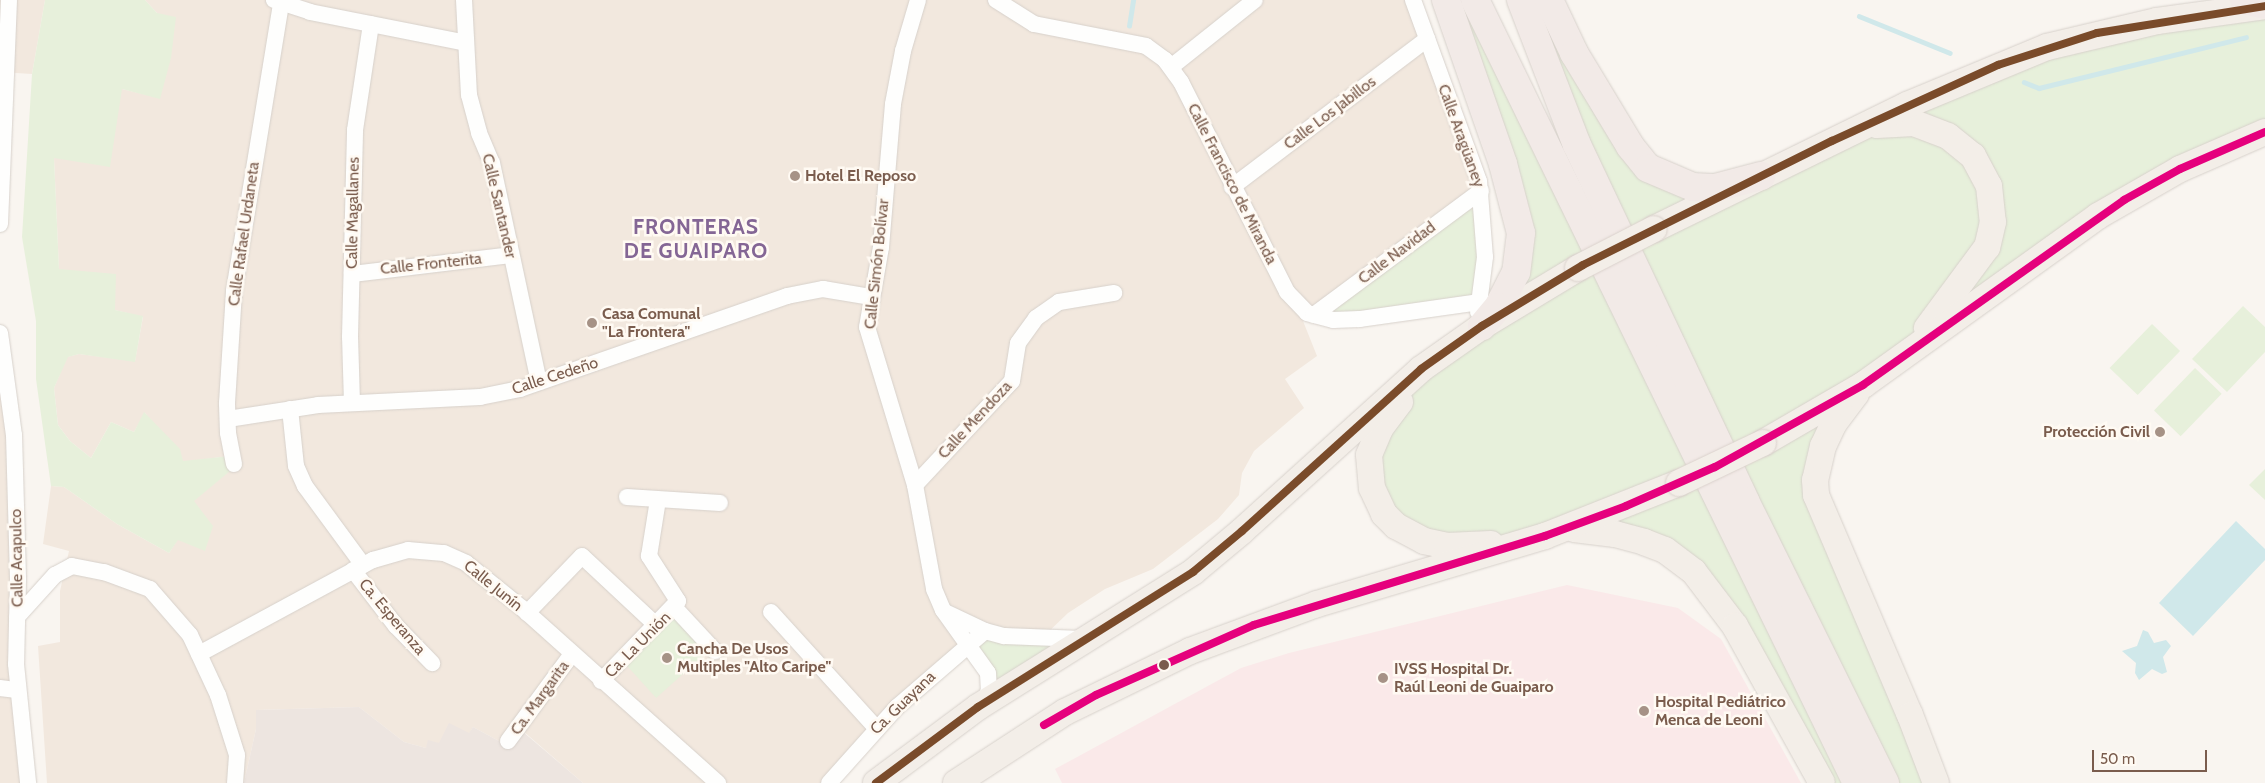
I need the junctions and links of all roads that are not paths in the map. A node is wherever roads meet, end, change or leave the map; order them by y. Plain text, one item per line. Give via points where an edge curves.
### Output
1 (9, 0) edge
2 (464, 0) edge
3 (918, 0) edge
4 (996, 0) edge
5 (1255, 0) edge
6 (1413, 0) edge
7 (1446, 0) edge
8 (1475, 0) edge
9 (1521, 0) edge
10 (1550, 0) edge
11 (2244, 0) edge
12 (278, 2) edge
13 (2265, 5) edge
14 (371, 24) junction
15 (1427, 39) junction
16 (466, 43) junction
17 (1171, 67) junction
18 (1858, 128) junction
19 (2265, 132) edge
20 (1761, 176) junction
21 (1232, 187) junction
22 (1481, 190) junction
23 (0, 224) edge
24 (511, 254) junction
25 (352, 274) junction
26 (1114, 293) dead end
27 (872, 297) junction
28 (1314, 316) junction
29 (1477, 321) junction
30 (0, 333) edge
31 (1892, 364) junction
32 (539, 382) junction
33 (1863, 385) junction
34 (352, 403) junction
35 (290, 408) junction
36 (228, 419) junction
37 (234, 464) dead end
38 (915, 485) junction
39 (626, 498) dead end
40 (658, 500) junction
41 (720, 503) dead end
42 (1557, 532) junction
43 (358, 568) junction
44 (675, 608) junction
45 (943, 610) junction
46 (772, 612) dead end
47 (527, 613) junction
48 (18, 618) junction
49 (656, 625) junction
50 (985, 631) junction
51 (1090, 638) junction
52 (969, 645) junction
53 (714, 651) dead end
54 (199, 654) junction
55 (572, 654) junction
56 (432, 663) dead end
57 (601, 681) junction
58 (0, 688) edge
59 (17, 690) junction
60 (984, 704) junction
61 (876, 728) junction
62 (508, 741) dead end
63 (28, 783) edge
64 (235, 783) edge
65 (718, 783) edge
66 (829, 783) edge
67 (876, 783) edge
68 (956, 783) edge
69 (1822, 783) edge
70 (1857, 783) edge
71 (1885, 783) edge
72 (1936, 783) edge

1 - 23 street
2 - 16 street, Calle Santander
3 - 27 street, Calle Simón Bolívar via 903,51 894,104 881,247
4 - 17 street, Calle Francisco de Miranda via 1034,24 1146,46
5 - 17 street
6 - 15 street, Calle Aragüaney
7 - 29 highway via 1503,164 1521,234 1516,272 1498,307
8 - 70 highway
9 - 71 highway via 1577,144 1745,501
10 - 20 highway via 1578,60 1630,146 1648,168 1693,187 1715,188
11 - 13 highway
12 - 14 street
12 - 36 street, Calle Rafael Urdaneta via 234,291
13 - 18 main road via 2158,21 2047,47 1947,87
14 - 16 street
14 - 25 street, Calle Magallanes via 355,130
15 - 21 street, Calle Los Jabillos
15 - 22 street, Calle Aragüaney
16 - 24 street, Calle Santander via 470,95 479,133 492,163
17 - 21 street, Calle Francisco de Miranda
18 - 20 main road
18 - 31 main road via 1914,123 1948,136 1973,156 1990,186 1993,206 1992,234 1980,261 1929,326
19 - 31 main road via 2180,169 2098,216
20 - 29 main road, bridge
21 - 28 street, Calle Francisco de Miranda via 1287,292 1296,305
22 - 28 street, Calle Navidad
22 - 29 street, Calle Aragüaney via 1485,257
24 - 25 street, Calle Fronterita
24 - 32 street, Calle Santander
25 - 34 street, Calle Magallanes
26 - 38 street, Calle Mendoza via 1059,302 1036,318 1018,343 1012,382
27 - 32 street, Calle Cedeño via 823,289 787,296
27 - 38 street, Calle Simón Bolívar via 868,336
28 - 29 street, Calle Francisco de Miranda via 1333,320
29 - 42 main road via 1412,388 1373,441 1370,469 1377,501 1396,526 1408,534 1447,546
29 - 51 main road via 1400,386 1218,552 1159,596
30 - 48 street, Calle Acapulco via 14,435
31 - 33 main road
32 - 34 street, Calle Cedeño via 461,400
33 - 42 main road, bridge via 1763,443 1679,484
33 - 72 main road via 1833,425 1823,446 1815,480 1816,495 1910,714
34 - 35 street, Calle Cedeño
35 - 36 street, Calle Cedeño
35 - 43 street, Ca. Esperanza via 296,466 305,486
36 - 37 street, Calle Rafael Urdaneta
38 - 45 street, Calle Simón Bolívar via 928,567
39 - 40 street
40 - 41 street
40 - 44 street via 649,556 678,597
42 - 68 main road via 1318,604 1190,651 1065,712
42 - 69 main road via 1615,534 1644,542 1665,550 1694,572 1734,626
43 - 47 street, Calle Junín via 394,552 444,553 466,563
43 - 54 street, Calle Junín
43 - 56 street, Ca. Esperanza via 396,626
44 - 49 street, Ca. La Unión
44 - 53 street
45 - 50 street
45 - 52 street, Calle Simón Bolívar
46 - 61 street
47 - 49 street via 582,556
47 - 55 street, Calle Junín
48 - 54 street via 64,568 85,567 150,589 190,635
48 - 59 street, Calle Acapulco
49 - 57 street, Ca. La Unión
50 - 51 street via 1016,638
50 - 52 street, Ca. Guayana
51 - 60 main road
52 - 60 street, Calle Simón Bolívar via 988,673 989,690
52 - 61 street, Ca. Guayana via 923,682
54 - 64 street via 230,726 238,755
55 - 57 street, Calle Junín
55 - 62 street, Ca. Margarita
57 - 65 street, Calle Junín
58 - 59 street
59 - 63 street, Calle Acapulco
60 - 67 main road
61 - 66 street, Ca. Guayana

